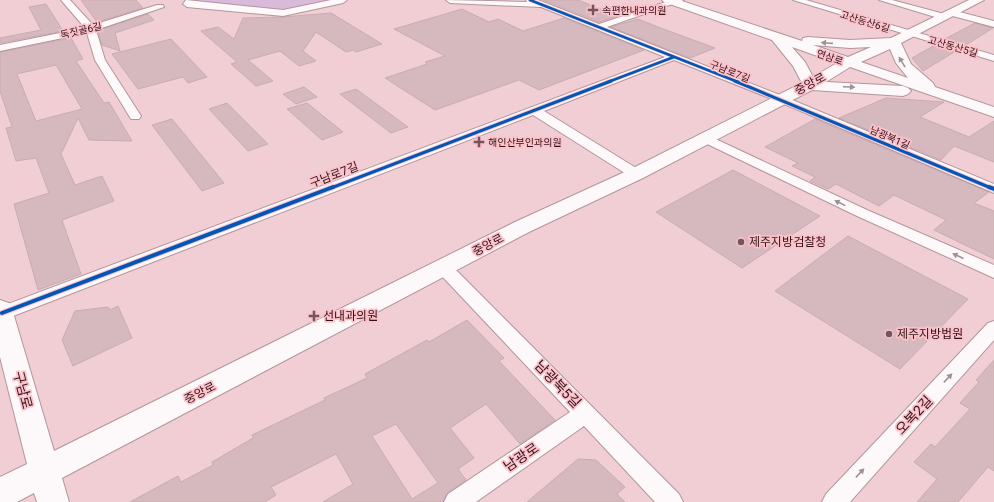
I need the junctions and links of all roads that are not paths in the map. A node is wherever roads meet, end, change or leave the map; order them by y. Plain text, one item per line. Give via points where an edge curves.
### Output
1 (65, 0) edge
2 (190, 0) edge
3 (343, 0) edge
4 (450, 0) edge
5 (530, 0) edge
6 (797, 0) edge
7 (818, 0) edge
8 (883, 0) edge
9 (978, 0) edge
10 (674, 1) edge
11 (808, 3) junction
12 (542, 5) junction
13 (160, 7) dead end
14 (949, 15) junction
15 (994, 24) edge
16 (598, 26) junction
17 (91, 29) junction
18 (777, 38) junction
19 (903, 38) junction
20 (0, 48) edge
21 (674, 57) junction
22 (994, 58) edge
23 (847, 63) junction
24 (810, 85) junction
25 (938, 94) junction
26 (781, 100) junction
27 (534, 110) junction
28 (994, 112) edge
29 (135, 116) dead end
30 (707, 139) junction
31 (636, 174) junction
32 (994, 189) edge
33 (444, 268) junction
34 (994, 272) edge
35 (1, 311) edge
36 (994, 328) edge
37 (586, 413) junction
38 (45, 472) junction
39 (0, 494) edge
40 (52, 502) edge
41 (456, 502) edge
42 (671, 502) edge
43 (834, 502) edge

1 - 17 street
2 - 3 street via 187,4 283,13
4 - 12 street
5 - 12 street, 구남로7길
6 - 11 street, 고산동산6길
7 - 11 street
8 - 14 street
9 - 14 main road, 중앙로
10 - 16 street
10 - 18 main road, 연삼로
11 - 19 street, 고산동산6길
12 - 16 street, 구남로7길
13 - 17 street, 독짓골6길
14 - 15 street
14 - 19 main road, 중앙로
16 - 21 street, 구남로7길
17 - 20 street, 독짓골6길
17 - 29 street via 100,60
19 -> 18 main road via 850,44
18 - 23 main road, 연삼로
18 - 24 main road via 800,65
19 - 22 street, 고산동산5길
19 - 23 main road, 중앙로
25 -> 19 main road via 908,71 900,61
21 - 26 street, 구남로7길
21 - 27 street, 구남로7길
23 - 24 main road, 중앙로
23 - 25 main road, 연삼로
24 -> 25 main road
24 - 26 main road, 중앙로
25 - 28 main road, 연삼로
26 - 30 main road, 중앙로
26 - 32 street, 남광북1길
27 - 31 street
27 - 35 street, 구남로7길
30 - 31 main road, 중앙로
34 -> 30 street via 862,214
31 - 33 main road, 중앙로 via 522,227
33 - 37 street, 남광북5길
33 - 38 main road, 중앙로
35 - 38 main road, 구남로
43 -> 36 street, 오복2길
37 - 41 street, 남광로
37 - 42 street, 남광북5길
38 - 39 main road, 중앙로
38 - 40 main road

